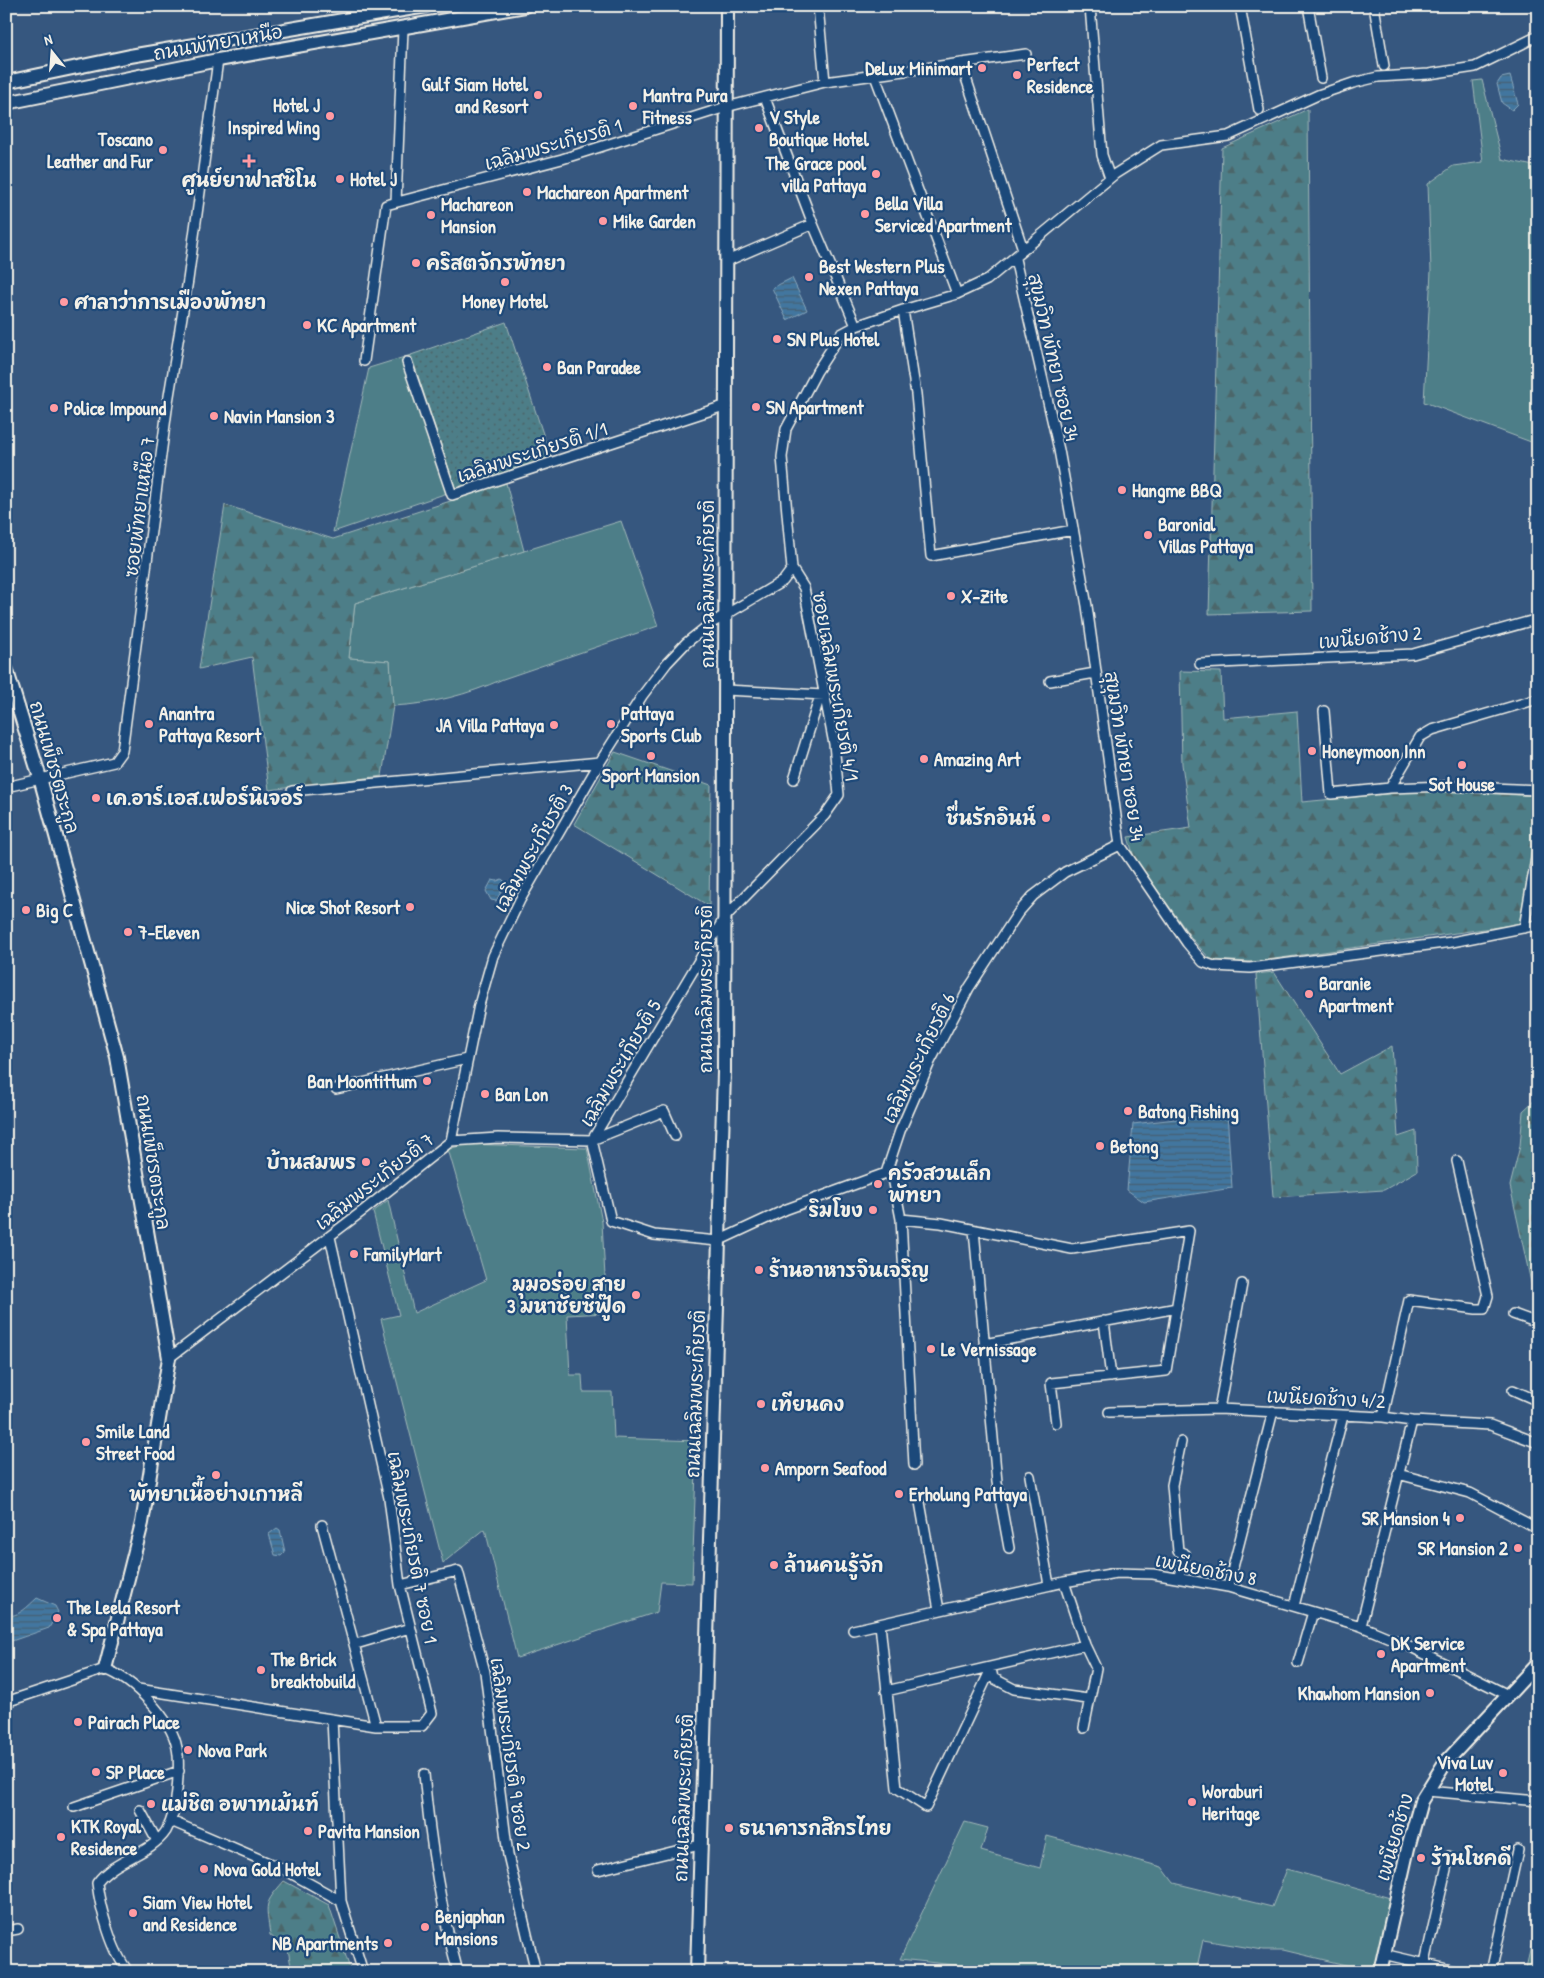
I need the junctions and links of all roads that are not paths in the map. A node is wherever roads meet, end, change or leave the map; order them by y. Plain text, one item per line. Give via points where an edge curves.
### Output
1 (426, 6) edge
2 (525, 6) edge
3 (727, 6) edge
4 (818, 6) edge
5 (1090, 6) edge
6 (1240, 6) edge
7 (1308, 6) edge
8 (1374, 6) edge
9 (403, 29) junction
10 (1538, 36) edge
11 (1026, 54) dead end
12 (218, 60) junction
13 (961, 63) junction
14 (1384, 66) dead end
15 (875, 76) junction
16 (1321, 78) dead end
17 (6, 82) edge
18 (825, 82) junction
19 (765, 98) junction
20 (6, 102) edge
21 (726, 107) junction
22 (1259, 110) dead end
23 (1110, 178) junction
24 (391, 203) junction
25 (813, 224) junction
26 (1023, 249) junction
27 (1015, 258) junction
28 (727, 260) junction
29 (957, 294) junction
30 (903, 310) junction
31 (856, 326) junction
32 (364, 361) dead end
33 (408, 362) dead end
34 (727, 405) junction
35 (1073, 530) junction
36 (792, 569) junction
37 (726, 616) junction
38 (1538, 619) edge
39 (1200, 664) dead end
40 (6, 668) edge
41 (1095, 674) junction
42 (1050, 681) dead end
43 (725, 690) junction
44 (822, 696) junction
45 (1538, 699) edge
46 (1324, 711) dead end
47 (600, 762) junction
48 (40, 778) junction
49 (794, 779) dead end
50 (6, 787) edge
51 (1390, 788) junction
52 (1538, 790) edge
53 (292, 791) dead end
54 (1120, 845) junction
55 (1538, 847) edge
56 (725, 916) junction
57 (1538, 926) edge
58 (1524, 928) junction
59 (467, 1058) junction
60 (336, 1089) dead end
61 (675, 1136) dead end
62 (592, 1140) junction
63 (451, 1141) junction
64 (1457, 1161) dead end
65 (886, 1173) junction
66 (901, 1220) junction
67 (974, 1230) junction
68 (330, 1237) junction
69 (718, 1241) junction
70 (1242, 1284) dead end
71 (1177, 1308) junction
72 (1513, 1314) dead end
73 (1104, 1322) junction
74 (1538, 1323) edge
75 (984, 1344) junction
76 (169, 1358) junction
77 (1112, 1377) junction
78 (1513, 1390) dead end
79 (1538, 1401) edge
80 (1219, 1409) junction
81 (1109, 1412) dead end
82 (1273, 1412) junction
83 (1342, 1416) junction
84 (1382, 1417) junction
85 (1412, 1421) junction
86 (1056, 1423) dead end
87 (1181, 1442) dead end
88 (1538, 1443) edge
89 (914, 1465) dead end
90 (1398, 1474) junction
91 (1030, 1476) dead end
92 (920, 1502) dead end
93 (322, 1524) dead end
94 (1538, 1529) edge
95 (1009, 1548) dead end
96 (1179, 1576) junction
97 (1064, 1582) junction
98 (1049, 1585) junction
99 (400, 1586) junction
100 (1228, 1587) junction
101 (1294, 1606) junction
102 (939, 1610) junction
103 (1313, 1612) junction
104 (880, 1624) junction
105 (1361, 1626) junction
106 (410, 1628) junction
107 (853, 1630) dead end
108 (356, 1644) junction
109 (1085, 1646) junction
110 (1538, 1663) edge
111 (1298, 1664) dead end
112 (105, 1669) junction
113 (991, 1669) junction
114 (138, 1689) junction
115 (886, 1691) junction
116 (1508, 1695) junction
117 (1088, 1699) junction
118 (6, 1702) edge
119 (332, 1719) junction
120 (376, 1726) junction
121 (1084, 1728) dead end
122 (179, 1771) junction
123 (424, 1774) dead end
124 (1427, 1791) junction
125 (1538, 1801) edge
126 (74, 1807) dead end
127 (140, 1810) dead end
128 (171, 1821) junction
129 (157, 1841) junction
130 (700, 1845) junction
131 (1518, 1850) dead end
132 (1449, 1856) dead end
133 (598, 1870) dead end
134 (341, 1901) junction
135 (18, 1929) dead end
136 (6, 1931) edge
137 (1383, 1954) junction
138 (1425, 1963) junction
139 (791, 1970) dead end
140 (129, 1972) edge
141 (363, 1972) edge
142 (458, 1972) edge
143 (536, 1972) edge
144 (697, 1972) edge
145 (819, 1972) edge
146 (1380, 1972) edge
147 (1460, 1972) edge
148 (1491, 1972) edge

1 - 17 main road, ถนนพัทยาเหนือ via 130,56
2 - 9 main road, ถนนพัทยาเหนือ
3 - 21 main road, ถนนเฉลิมพระเกียรติ
4 - 18 street
5 - 23 street via 1102,155
6 - 22 street
7 - 16 street
8 - 14 street
9 - 12 main road, ถนนพัทยาเหนือ
9 - 24 street
10 - 23 street via 1475,67 1378,77 1353,83 1318,95 1228,136 1160,145
11 - 13 street, เฉลิมพระเกียรติ 1
12 - 20 main road, ถนนพัทยาเหนือ
12 - 48 street, ซอยพัทยาเหนือ 7 via 122,751 114,762
13 - 15 street, เฉลิมพระเกียรติ 1
13 - 26 street
15 - 18 street, เฉลิมพระเกียรติ 1
15 - 29 street
18 - 19 street, เฉลิมพระเกียรติ 1
19 - 21 street, เฉลิมพระเกียรติ 1
19 - 25 street
21 - 24 street, เฉลิมพระเกียรติ 1 via 571,157
21 - 28 main road, ถนนเฉลิมพระเกียรติ
23 - 26 street
24 - 32 street
25 - 28 street
25 - 31 street
26 - 27 street
27 - 29 street via 987,280
27 - 35 street, สุขุมวิท พัทยา ซอย 34 via 1059,450
28 - 34 main road, ถนนเฉลิมพระเกียรติ
29 - 30 street
30 - 31 street
30 - 35 street via 916,394 931,556
31 - 36 street via 841,334 786,429 782,457
33 - 34 street, เฉลิมพระเกียรติ 1/1 via 452,495
34 - 37 main road, ถนนเฉลิมพระเกียรติ
35 - 41 street, สุขุมวิท พัทยา ซอย 34
36 - 37 street, เฉลิมพระเกียรติ 3 via 783,581
36 - 44 street, ซอยเฉลิมพระเกียรติ 4/1 via 804,588
37 - 43 main road, ถนนเฉลิมพระเกียรติ
37 - 47 street, เฉลิมพระเกียรติ 3 via 692,638 667,663
38 - 39 street, เพนียดช้าง 2 via 1413,654
40 - 48 main road, ถนนเพ็ชรตระกูล
41 - 42 street
41 - 54 street, สุขุมวิท พัทยา ซอย 34
43 - 44 street
43 - 56 main road, ถนนเฉลิมพระเกียรติ
44 - 49 street
44 - 56 street, ซอยเฉลิมพระเกียรติ 4/1 via 834,744 839,795 825,815
45 - 51 street via 1432,730 1420,737
46 - 51 street via 1331,794
47 - 53 street
47 - 59 street, เฉลิมพระเกียรติ 3 via 520,900 493,956
48 - 50 street, ซอยพัทยาเหนือ 7
48 - 76 main road, ถนนเพ็ชรตระกูล via 117,1056
51 - 52 street via 1447,786
54 - 58 street, สุขุมวิท พัทยา ซอย 34 via 1187,943 1203,962 1214,966 1250,968 1452,942
54 - 65 street, เฉลิมพระเกียรติ 6 via 1065,872 1033,896 1018,913 970,988 930,1062
55 - 58 street
56 - 62 street, เฉลิมพระเกียรติ 5
56 - 69 main road, ถนนเฉลิมพระเกียรติ
57 - 58 street, สุขุมวิท พัทยา ซอย 34
59 - 60 street
59 - 63 street, เฉลิมพระเกียรติ 3
61 - 62 street, เฉลิมพระเกียรติ 5 via 664,1111
62 - 63 street, เฉลิมพระเกียรติ 7 via 498,1138
62 - 69 street via 612,1221 654,1235
63 - 68 street, เฉลิมพระเกียรติ 7
64 - 84 street via 1488,1302 1484,1309 1476,1309 1409,1300
65 - 66 street via 893,1178
65 - 69 street via 787,1209
66 - 67 street
66 - 89 street
67 - 71 street via 1072,1249 1189,1231
67 - 75 street
68 - 76 street, เฉลิมพระเกียรติ 7
68 - 99 street, เฉลิมพระเกียรติ 7 ซอย 1 via 389,1498
69 - 130 main road, ถนนเฉลิมพระเกียรติ
70 - 80 street
71 - 73 street
71 - 77 street via 1166,1372
72 - 74 street
73 - 75 street
73 - 77 street
75 - 95 street via 997,1482
76 - 112 main road, ถนนเพ็ชรตระกูล via 142,1522
77 - 86 street via 1051,1383
78 - 79 street
80 - 81 street, เพนียดช้าง 4/2
80 - 82 street, เพนียดช้าง 4/2
82 - 83 street, เพนียดช้าง 4/2
82 - 100 street
83 - 84 street, เพนียดช้าง 4/2
83 - 101 street
84 - 85 street, เพนียดช้าง 4/2
85 - 88 street, เพนียดช้าง 4/2 via 1490,1425
85 - 90 street
87 - 96 street via 1172,1485 1178,1551 1186,1554
90 - 94 street via 1470,1493
90 - 105 street
91 - 98 street
92 - 102 street
93 - 108 street
96 - 97 street, เพนียดช้าง 8 via 1116,1573
96 - 100 street, เพนียดช้าง 8
97 - 98 street, เพนียดช้าง 8
97 - 109 street
98 - 102 street, เพนียดช้าง 8
99 - 106 street, เฉลิมพระเกียรติ 7 ซอย 1
99 - 143 street, เฉลิมพระเกียรติ 9 ซอย 2 via 458,1571 485,1672 508,1855
100 - 101 street, เพนียดช้าง 8
101 - 103 street, เพนียดช้าง 8
102 - 104 street, เพนียดช้าง 8
103 - 105 street, เพนียดช้าง 8
103 - 111 street
104 - 107 street, เพนียดช้าง 8
104 - 115 street
105 - 116 street, เพนียดช้าง 8
106 - 108 street
106 - 120 street, เฉลิมพระเกียรติ 7 ซอย 1 via 432,1713 422,1726
108 - 120 street
109 - 113 street
109 - 117 street via 1096,1668
110 - 116 main road, เพนียดช้าง
112 - 114 street
112 - 118 street
113 - 115 street
113 - 115 street via 926,1807 897,1788
113 - 117 street via 993,1678 1014,1689
114 - 119 street, เฉลิมพระเกียรติ 7 ซอย 1
114 - 122 street via 154,1705 175,1740
116 - 124 main road, เพนียดช้าง via 1444,1764
117 - 121 street
119 - 120 street, เฉลิมพระเกียรติ 7 ซอย 1
119 - 134 street
122 - 126 street
122 - 128 street
123 - 142 street via 430,1846
124 - 125 street
124 - 137 main road, เพนียดช้าง via 1421,1801 1408,1848
127 - 129 street
128 - 129 street
128 - 134 street via 285,1870
129 - 140 street via 105,1872 97,1883 110,1935
130 - 133 street
130 - 144 main road, ถนนเฉลิมพระเกียรติ
131 - 148 street
132 - 138 street
134 - 141 street
135 - 136 street
137 - 138 street
137 - 146 main road, เพนียดช้าง
138 - 147 street
139 - 145 street

